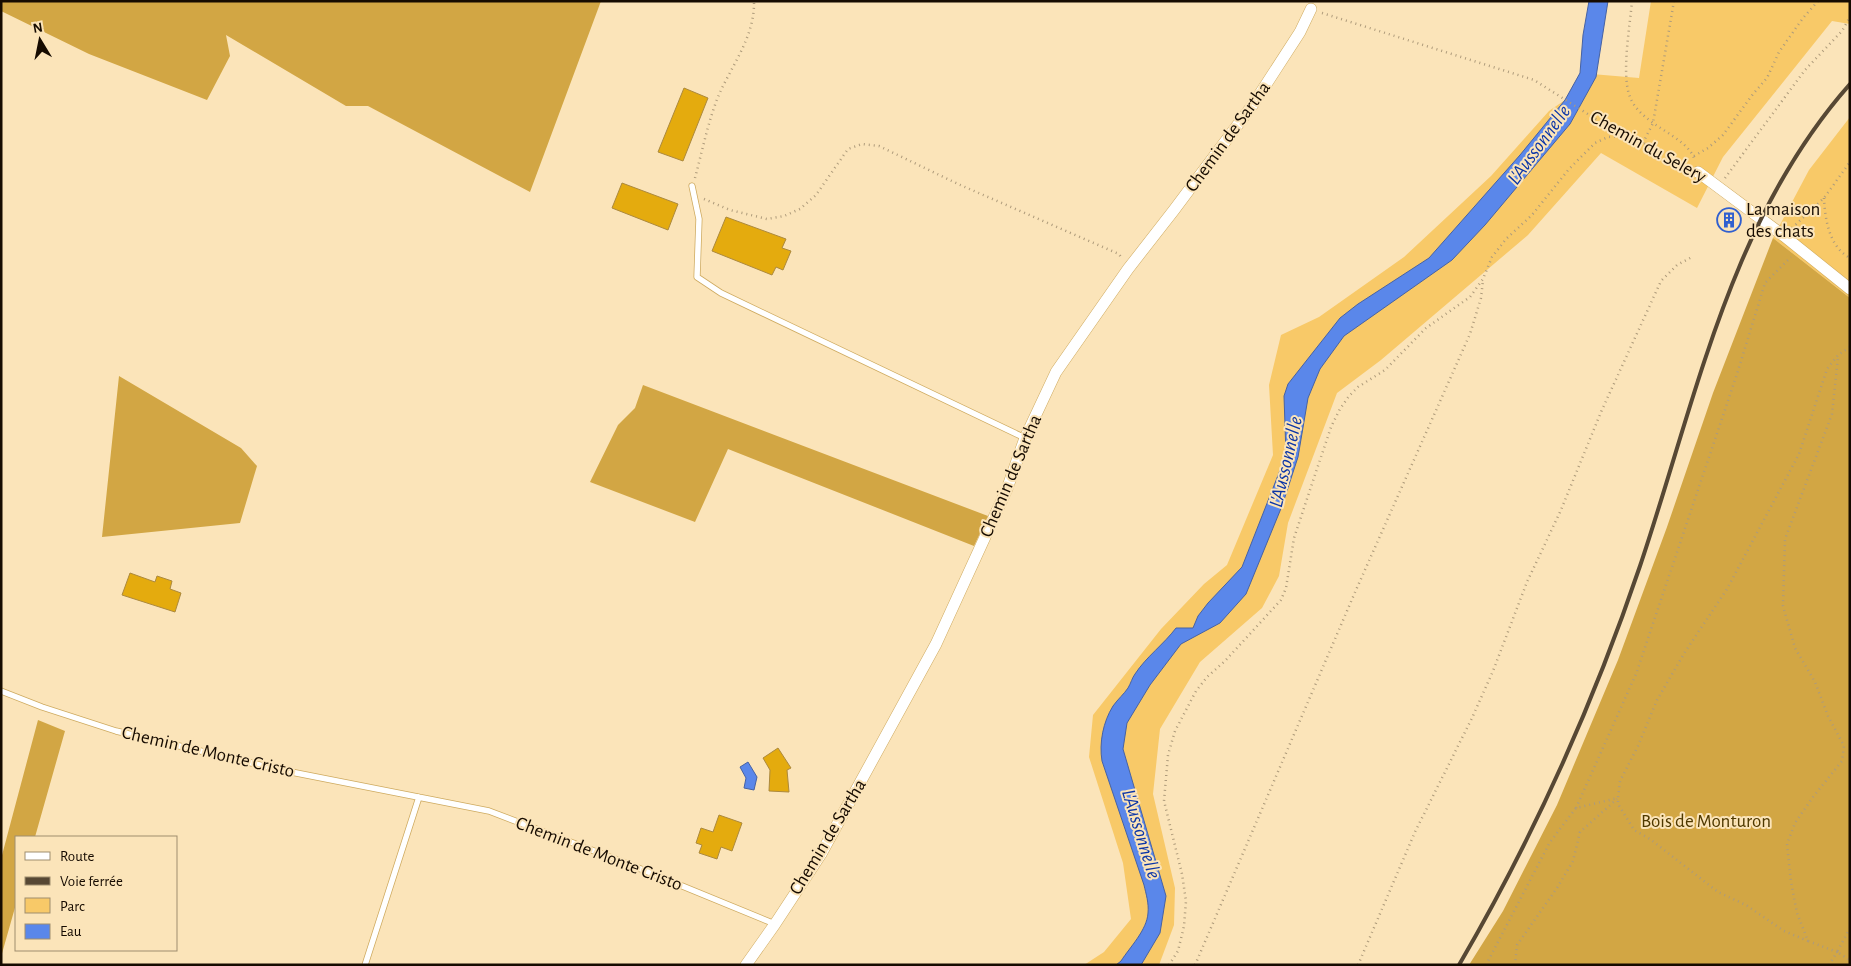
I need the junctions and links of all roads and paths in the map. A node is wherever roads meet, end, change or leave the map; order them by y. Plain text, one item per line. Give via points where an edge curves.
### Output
1 (754, 1) edge
2 (1632, 1) edge
3 (1674, 1) edge
4 (1818, 1) edge
5 (1311, 9) joint
6 (1850, 17) edge
7 (1653, 123) junction
8 (1623, 136) junction
9 (1643, 143) junction
10 (1694, 156) junction
11 (1850, 162) edge
12 (1698, 172) junction
13 (692, 186) junction
14 (1718, 187) junction
15 (1824, 198) junction
16 (1784, 236) junction
17 (1800, 248) junction
18 (1692, 257) dead end
19 (1850, 258) edge
20 (1128, 269) junction
21 (1483, 278) junction
22 (1850, 289) edge
23 (1850, 347) edge
24 (1838, 355) junction
25 (1025, 438) junction
26 (1, 691) edge
27 (419, 797) junction
28 (1618, 798) junction
29 (1576, 808) junction
30 (775, 924) junction
31 (1850, 928) edge
32 (1808, 941) junction
33 (1837, 952) junction
34 (1850, 960) edge
35 (365, 965) edge
36 (746, 965) edge
37 (1169, 965) edge
38 (1195, 965) edge
39 (1358, 965) edge
40 (1486, 965) edge
41 (1515, 965) edge
42 (1829, 965) edge

1 - 13 path via 748,36 718,98
2 - 7 path via 1626,83 1635,107
3 - 7 path
4 - 10 path via 1779,52 1767,78 1722,135
5 - 8 path, Chemin du Selery via 1534,80
5 - 20 street, Chemin de Sartha via 1300,32 1254,103
6 - 14 path via 1842,31 1805,70
7 - 9 path
7 - 10 path
8 - 9 path, Chemin du Selery
8 - 21 path via 1595,143 1569,169 1532,215 1506,239 1492,257
9 - 12 path, Chemin du Selery
10 - 12 path
11 - 15 path
12 - 14 street, Chemin du Selery
13 - 20 path via 705,200 730,210 767,219 784,216 800,209 816,195 848,149 862,144 879,146 1119,254
13 - 25 lane via 698,218 697,277 720,293
14 - 16 street, Chemin du Selery
15 - 16 path
15 - 19 path via 1824,217 1832,237 1844,255
16 - 17 street, Chemin du Selery
17 - 22 street, Chemin du Selery
17 - 29 path via 1765,283 1636,674
18 - 39 path via 1677,265 1661,281 1527,582 1493,671 1415,832
20 - 25 street, Chemin de Sartha via 1056,372
21 - 37 path via 1470,297 1426,328 1385,370 1358,386 1340,408 1294,538 1281,600 1196,691 1178,725 1168,755 1164,800 1186,901 1178,951
21 - 38 path via 1481,298 1470,334
23 - 24 path
24 - 28 path via 1827,369 1799,454 1726,589 1657,700 1620,781
24 - 32 path via 1832,414 1785,539 1783,606 1795,648 1815,682 1844,746 1842,761 1795,823 1787,844 1796,913
25 - 30 street, Chemin de Sartha via 1007,489 936,644 820,854
26 - 27 lane, Chemin de Monte Cristo via 116,732 281,770
27 - 30 lane, Chemin de Monte Cristo via 490,811
27 - 35 lane
28 - 29 path
28 - 32 path via 1618,804 1634,830 1718,892 1746,905 1784,931
28 - 41 path via 1580,832 1573,861 1518,946
29 - 40 path via 1550,842
30 - 36 street, Chemin de Sartha
31 - 33 path
32 - 33 path
33 - 34 path
33 - 42 path

